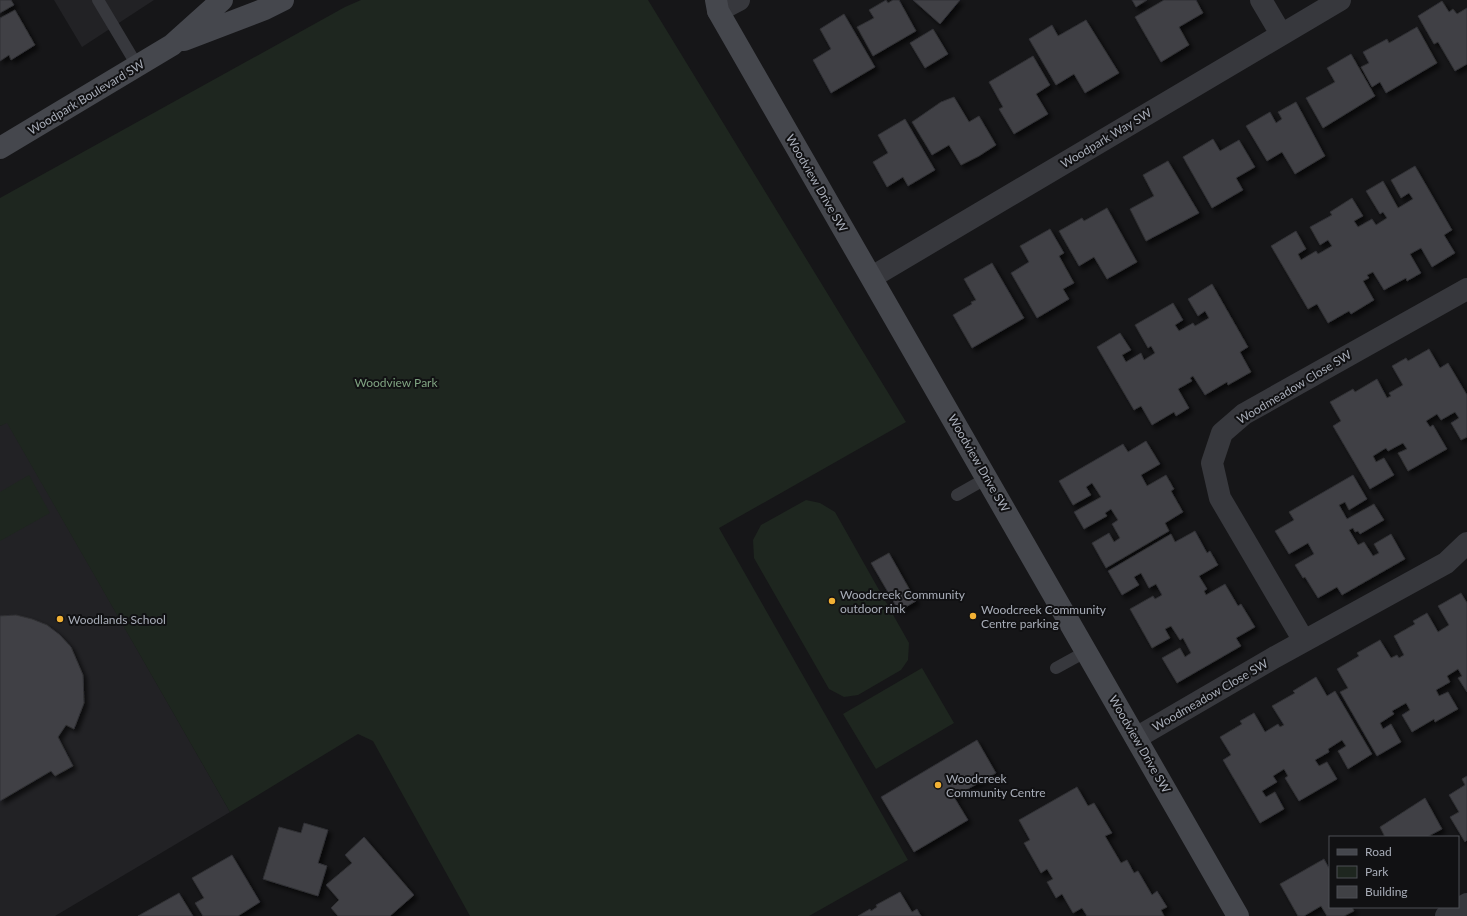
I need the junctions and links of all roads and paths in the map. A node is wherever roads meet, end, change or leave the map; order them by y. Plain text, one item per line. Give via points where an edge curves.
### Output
1 (98, 0) edge
2 (222, 0) edge
3 (283, 0) edge
4 (739, 0) edge
5 (1261, 0) edge
6 (1340, 0) edge
7 (713, 4) edge
8 (1281, 34) junction
9 (172, 45) junction
10 (138, 67) junction
11 (0, 148) edge
12 (872, 277) junction
13 (1467, 289) edge
14 (987, 478) junction
15 (957, 495) dead end
16 (1467, 543) edge
17 (1304, 641) junction
18 (1087, 651) junction
19 (1056, 668) dead end
20 (1136, 738) junction
21 (1467, 904) edge
22 (1238, 916) edge
23 (1446, 916) edge

1 - 10 lane
2 - 9 street, Woodpark Boulevard SW
3 - 9 street, Woodpark Boulevard SW
4 - 7 street
5 - 8 street
6 - 8 street, Woodpark Way SW
7 - 12 street, Woodview Drive SW
8 - 12 street, Woodpark Way SW
9 - 10 street, Woodpark Boulevard SW
10 - 11 street, Woodpark Boulevard SW
12 - 14 street, Woodview Drive SW
13 - 17 street, Woodmeadow Close SW via 1244,414 1222,433 1212,463 1220,498
14 - 15 lane
14 - 18 street, Woodview Drive SW
16 - 17 street, Woodmeadow Close SW via 1446,563
17 - 20 street, Woodmeadow Close SW
18 - 19 lane
18 - 20 street, Woodview Drive SW
20 - 22 street, Woodview Drive SW
21 - 23 street

